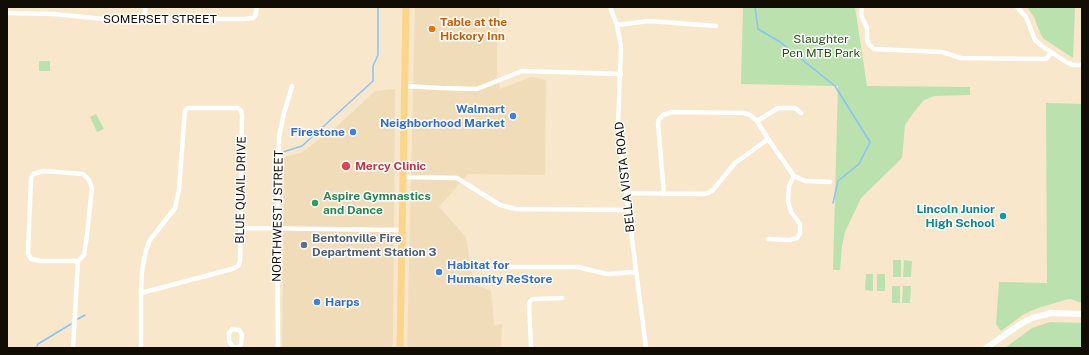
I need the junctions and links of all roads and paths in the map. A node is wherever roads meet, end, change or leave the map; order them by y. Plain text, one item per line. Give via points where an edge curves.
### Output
1 (145, 7) edge
2 (257, 7) edge
3 (406, 7) edge
4 (610, 7) edge
5 (862, 7) edge
6 (1017, 7) edge
7 (7, 13) edge
8 (144, 19) junction
9 (617, 25) junction
10 (716, 26) dead end
11 (1051, 53) junction
12 (1082, 65) edge
13 (620, 74) junction
14 (292, 86) dead end
15 (405, 86) junction
16 (801, 113) dead end
17 (757, 121) junction
18 (768, 139) junction
19 (794, 176) junction
20 (404, 177) junction
21 (830, 182) dead end
22 (626, 193) junction
23 (664, 194) junction
24 (628, 210) junction
25 (240, 228) junction
26 (277, 228) junction
27 (403, 230) junction
28 (768, 240) dead end
29 (78, 261) junction
30 (497, 267) dead end
31 (636, 272) junction
32 (141, 293) junction
33 (562, 298) dead end
34 (1082, 314) edge
35 (74, 348) edge
36 (141, 348) edge
37 (278, 348) edge
38 (400, 348) edge
39 (531, 348) edge
40 (646, 348) edge
41 (986, 348) edge

1 - 8 street
2 - 8 street, SOMERSET STREET via 255,16 249,19
3 - 15 main road
4 - 9 street, BELLA VISTA ROAD
5 - 11 street via 861,15 867,28 868,43 874,49 942,52 961,58 1046,59
6 - 11 street via 1026,17 1035,40
7 - 8 street, SOMERSET STREET via 54,14 124,21
9 - 10 street via 649,21
9 - 13 street, BELLA VISTA ROAD via 621,46
11 - 12 street via 1074,65
13 - 15 street via 522,71 477,89
13 - 22 street, BELLA VISTA ROAD via 618,122
14 - 26 street, NORTHWEST J STREET via 279,137
15 - 20 main road
16 - 17 street via 795,108 778,108
17 - 18 street
17 - 23 street via 750,114 744,113 663,114 658,124
18 - 19 street
18 - 23 street via 735,163 708,193
19 - 21 street via 805,181
19 - 28 street via 789,186 788,201 791,212 800,224 800,233 797,238 790,240
20 - 24 street via 457,178 500,205 516,209
20 - 27 main road
22 - 23 street
22 - 24 street, BELLA VISTA ROAD
24 - 31 street, BELLA VISTA ROAD
25 - 26 street
25 - 32 street, BLUE QUAIL DRIVE via 238,266
25 - 32 street, BLUE QUAIL DRIVE via 241,111 238,108 188,108 185,110 179,189 175,208 150,240 146,250
26 - 27 street
26 - 37 street, NORTHWEST J STREET
27 - 38 main road
29 - 29 street via 84,255 88,235 92,188 88,180 83,174 44,171 33,174 30,187 28,253 31,259
29 - 35 street
30 - 31 street via 578,267 607,274
31 - 40 street, BELLA VISTA ROAD
32 - 36 street
33 - 39 street via 533,298 530,301
34 - 41 street via 1051,313 1032,318

